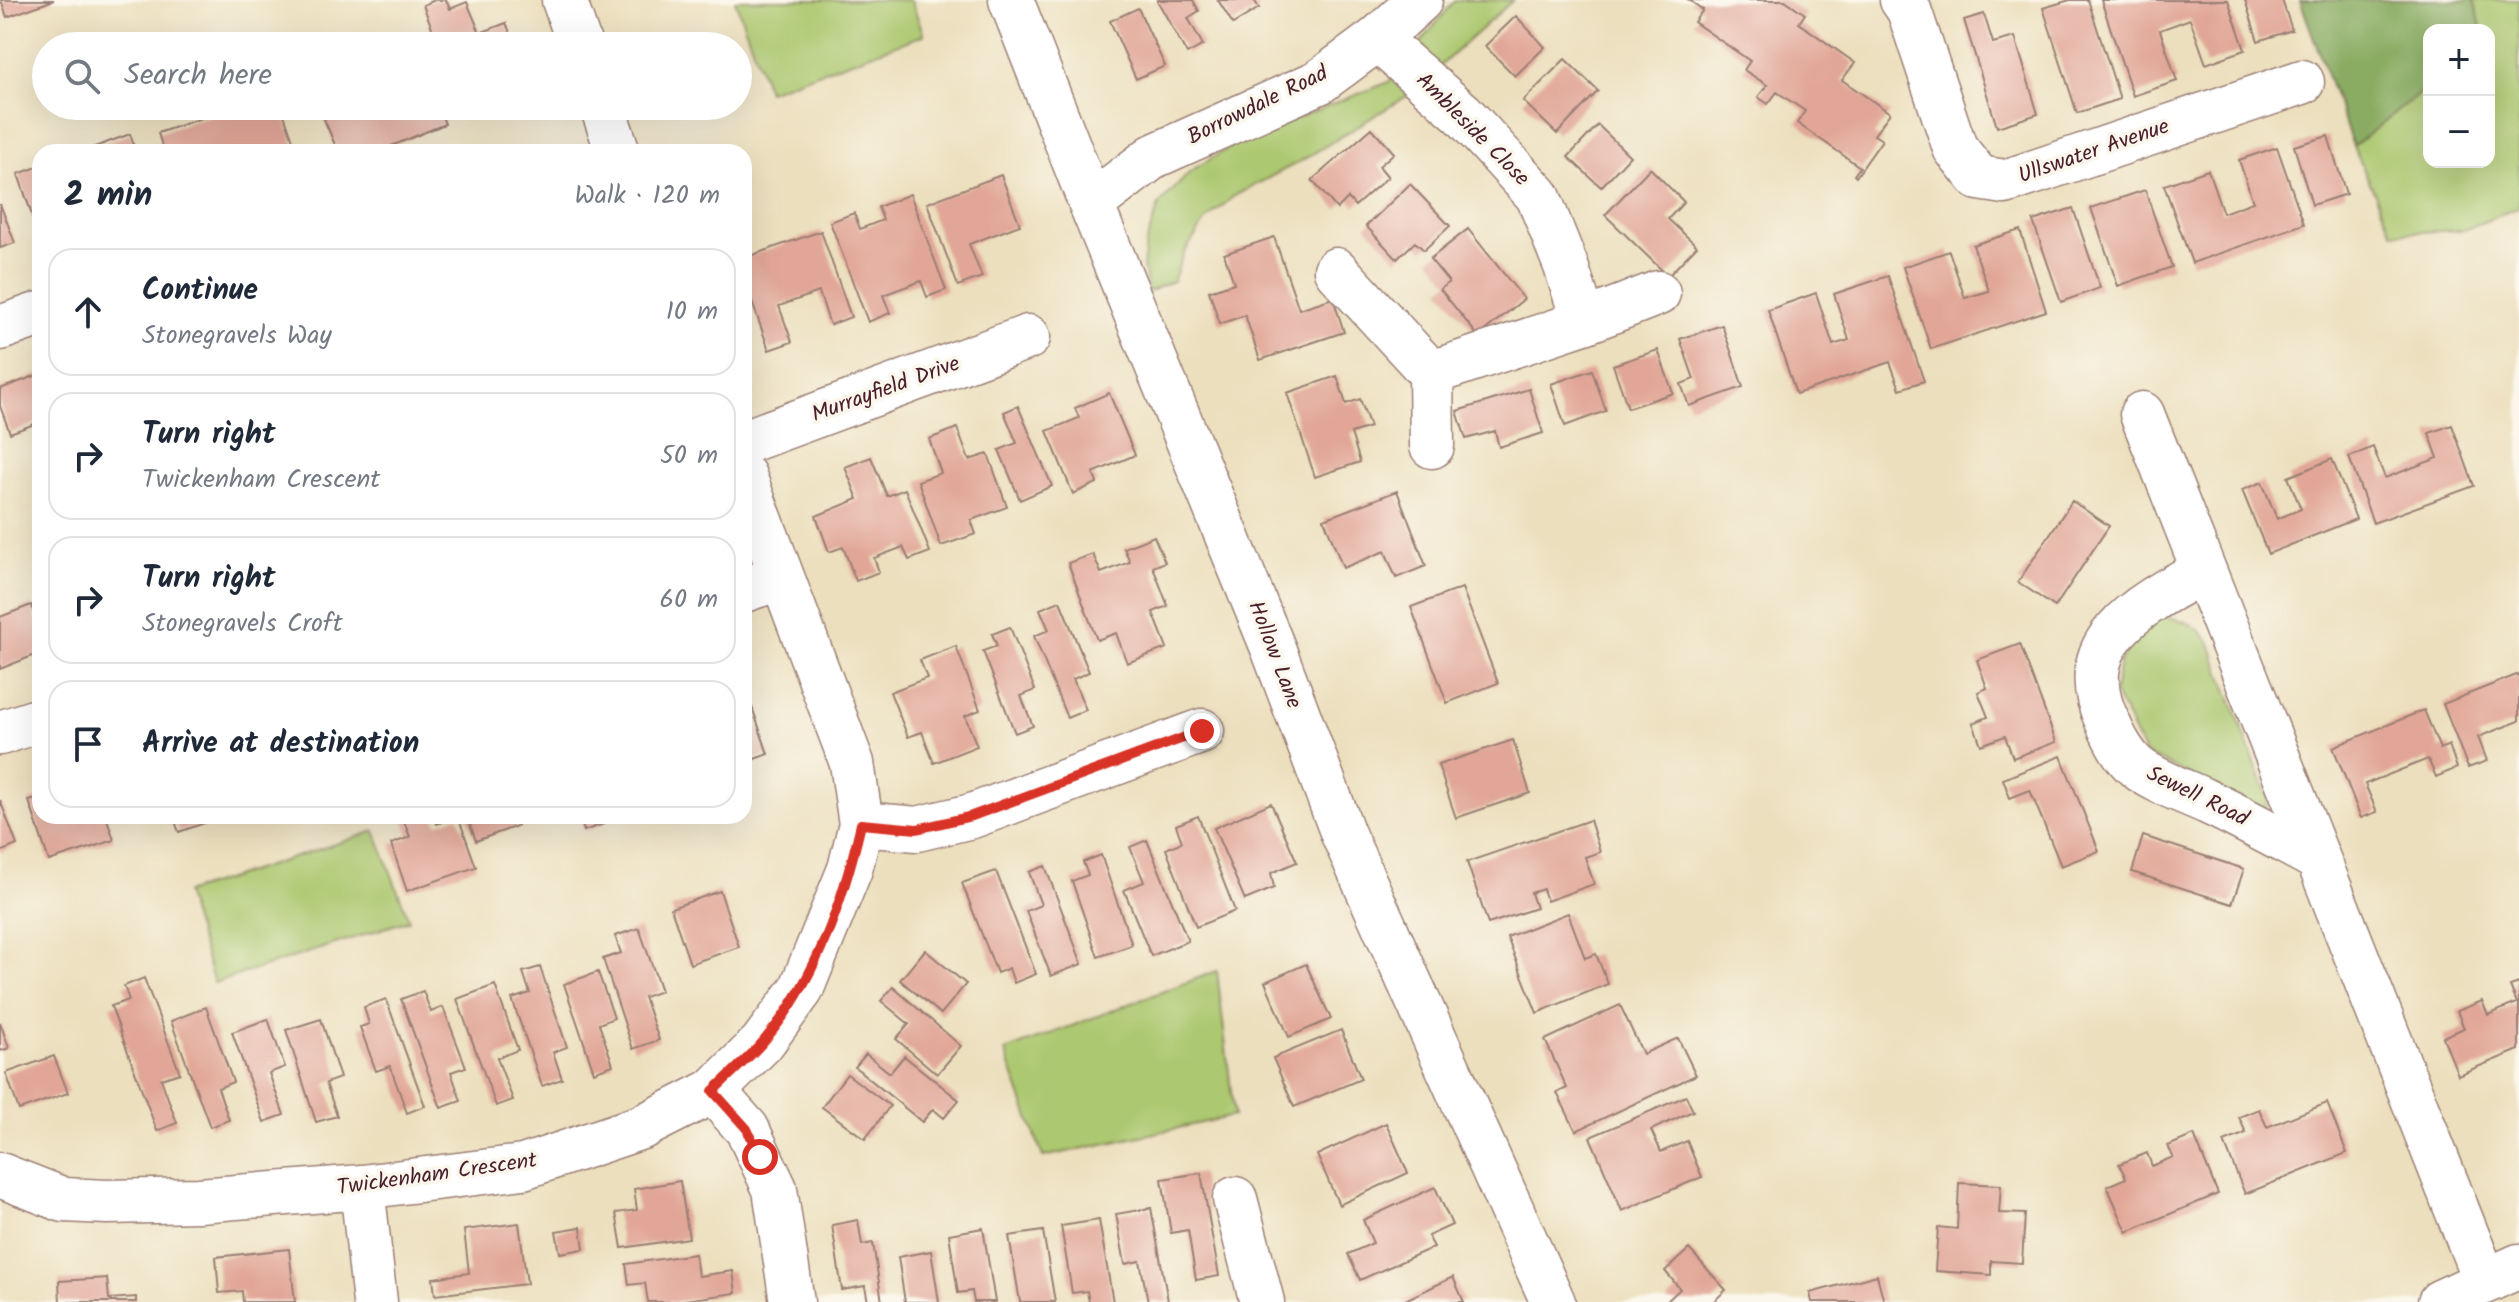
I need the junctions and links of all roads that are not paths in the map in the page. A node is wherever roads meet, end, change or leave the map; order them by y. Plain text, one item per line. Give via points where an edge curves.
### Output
1 (564, 0) edge
2 (1011, 0) edge
3 (1420, 0) edge
4 (1902, 0) edge
5 (575, 32) edge
6 (1377, 39) junction
7 (2302, 82) dead end
8 (1091, 204) junction
9 (1336, 270) dead end
10 (1658, 293) dead end
11 (32, 317) edge
12 (1584, 322) junction
13 (0, 328) edge
14 (1028, 337) dead end
15 (1431, 373) junction
16 (2142, 414) dead end
17 (752, 439) edge
18 (1432, 446) dead end
19 (752, 521) edge
20 (2203, 571) junction
21 (763, 584) edge
22 (32, 723) edge
23 (1202, 731) dead end
24 (0, 733) edge
25 (861, 824) junction
26 (2318, 859) junction
27 (713, 1091) junction
28 (3, 1186) edge
29 (362, 1187) junction
30 (1235, 1199) dead end
31 (2502, 1274) edge
32 (375, 1302) edge
33 (792, 1302) edge
34 (1262, 1302) edge
35 (1553, 1302) edge
36 (2440, 1302) edge

1 - 5 street
2 - 8 street, Hollow Lane
3 - 6 street, Borrowdale Road
4 - 7 street, Ullswater Avenue via 1955,148 1979,178 2005,182
6 - 8 street, Borrowdale Road via 1319,82 1154,156
6 - 12 street, Ambleside Close via 1463,114 1538,196
8 - 35 street, Hollow Lane via 1273,648 1343,834
9 - 15 street
10 - 12 street
11 - 13 street
12 - 15 street
14 - 17 street, Murrayfield Drive
15 - 18 street
16 - 20 street
19 - 21 street, Twickenham Crescent
20 - 26 street
20 - 26 street, Sewell Road via 2124,619 2095,672 2098,702 2118,745 2138,768
21 - 25 street, Twickenham Crescent via 852,763
22 - 24 street
23 - 25 street via 972,816 917,829
25 - 27 street, Twickenham Crescent via 846,882 801,990 762,1043
26 - 31 street
27 - 29 street, Twickenham Crescent via 642,1127 523,1167
27 - 33 street via 747,1129 775,1189
28 - 29 street, Twickenham Crescent via 64,1200 107,1202
29 - 32 street
30 - 34 street
31 - 36 street

